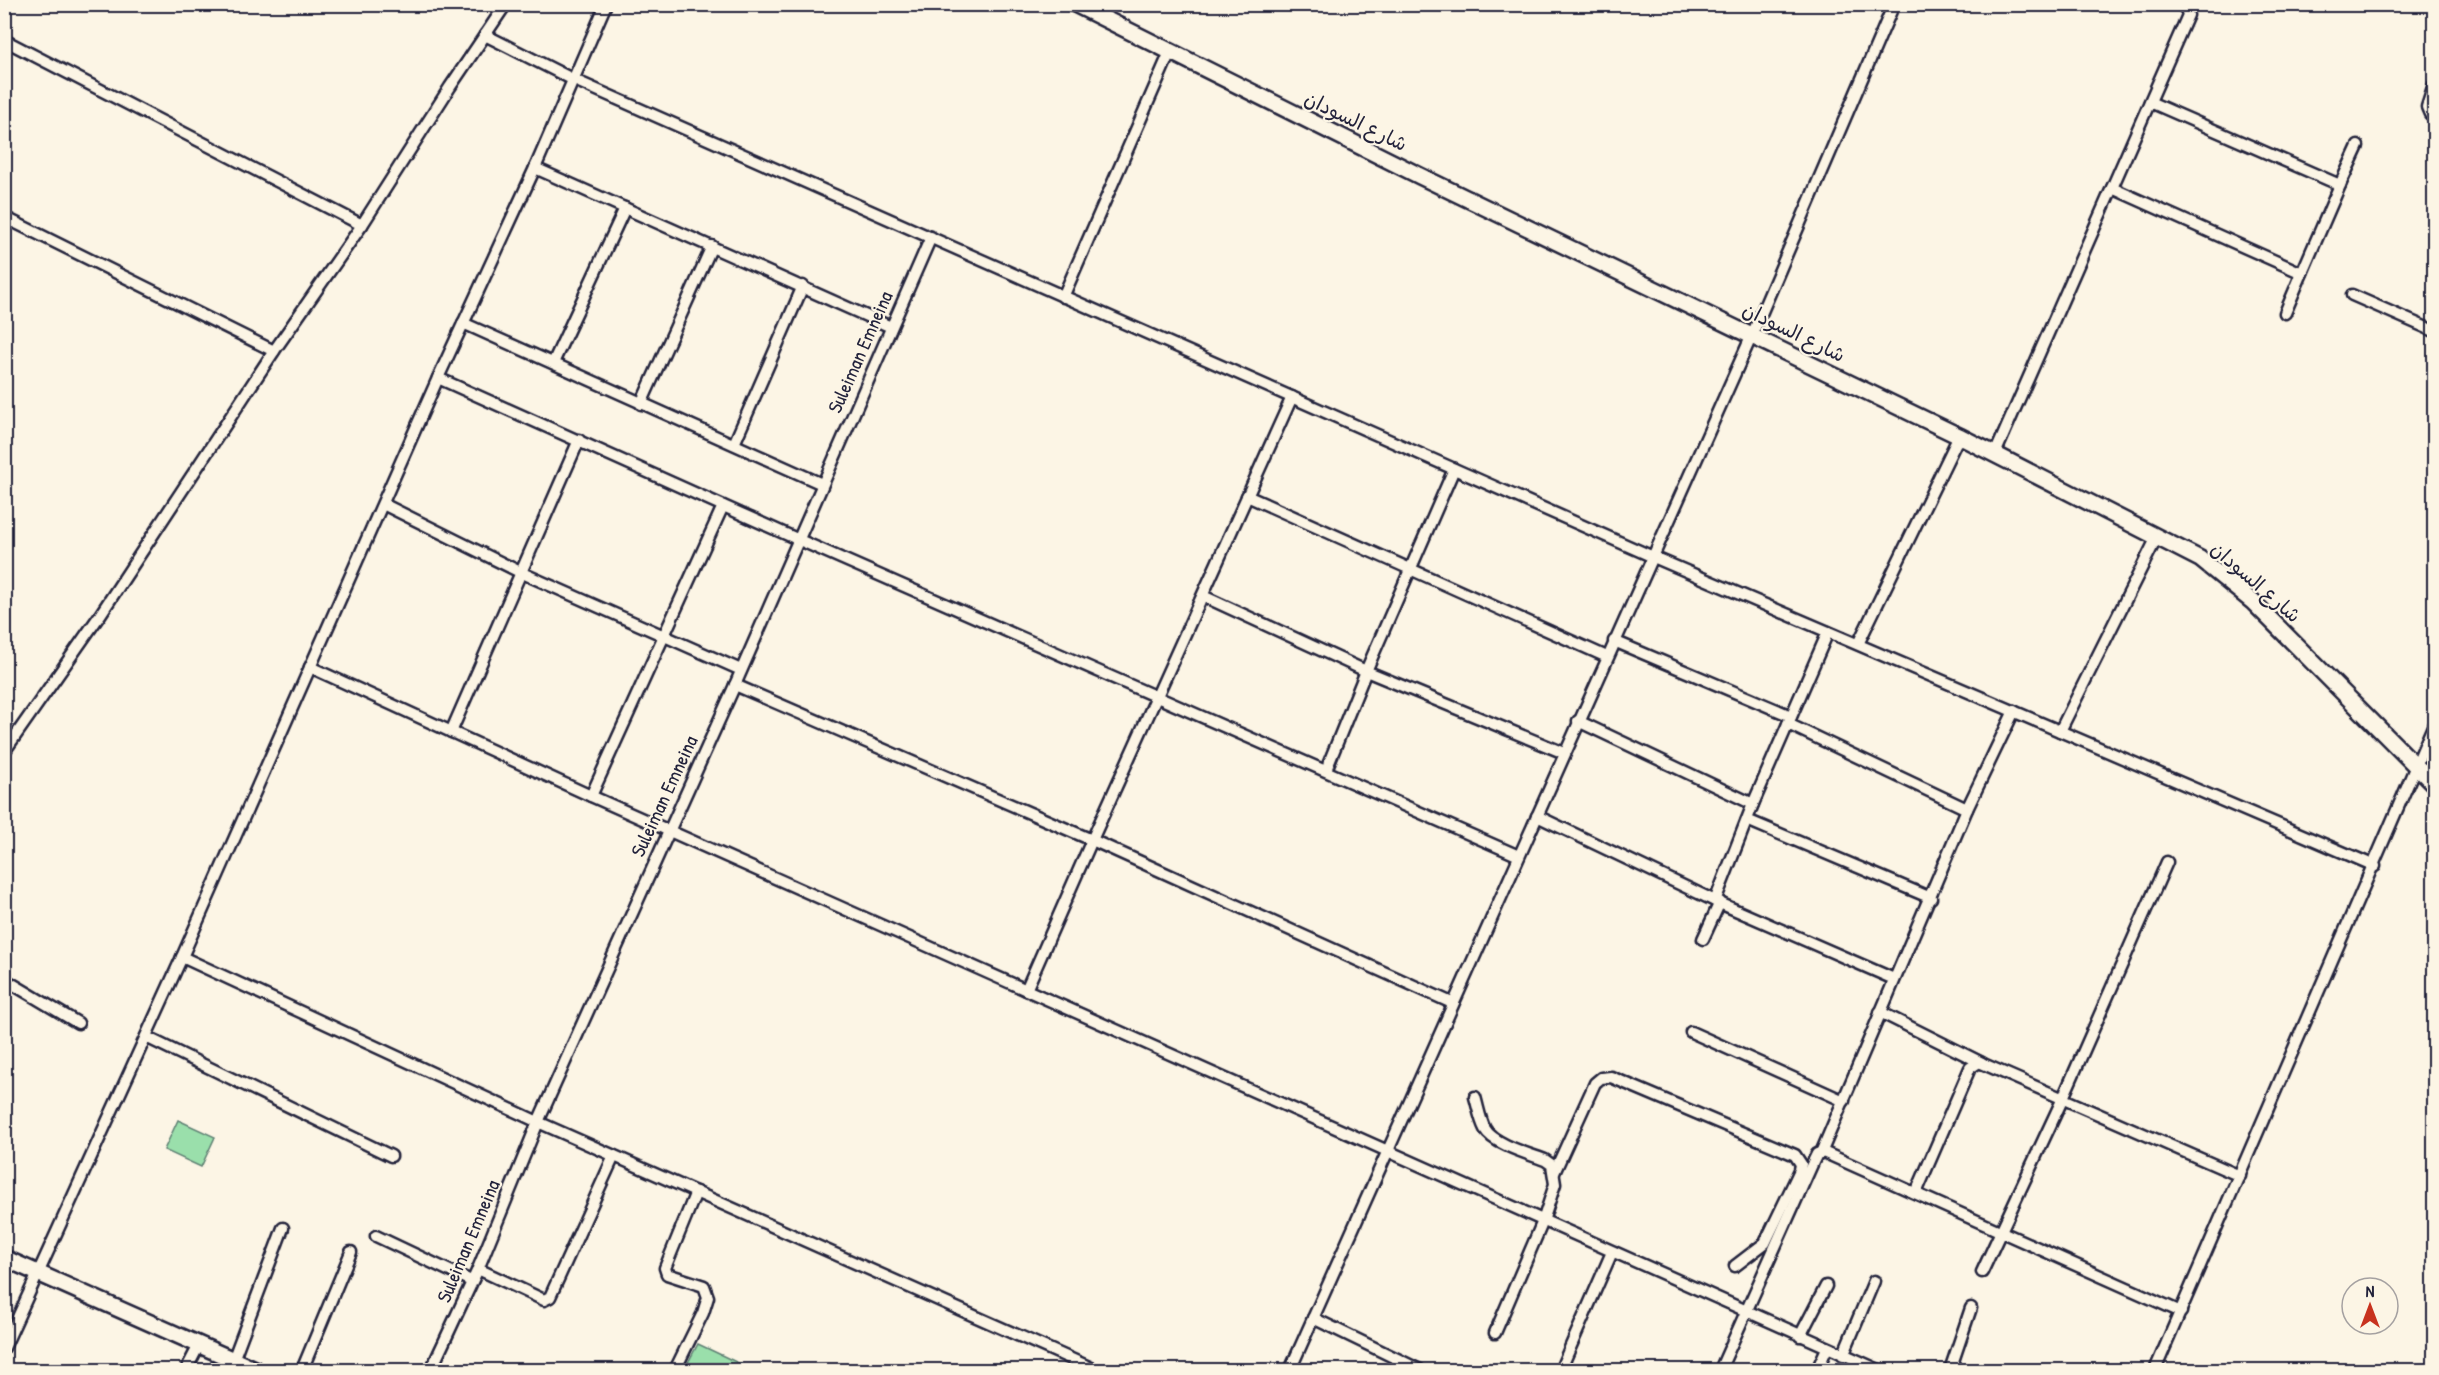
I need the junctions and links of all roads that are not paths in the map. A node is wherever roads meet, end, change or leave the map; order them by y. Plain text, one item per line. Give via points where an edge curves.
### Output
1 (506, 4) edge
2 (606, 4) edge
3 (1894, 4) edge
4 (2180, 4) edge
5 (1081, 6) edge
6 (485, 35) junction
7 (4, 40) edge
8 (1170, 52) junction
9 (572, 79) junction
10 (2434, 85) edge
11 (2150, 102) junction
12 (2434, 116) edge
13 (2358, 146) dead end
14 (536, 168) junction
15 (2340, 185) junction
16 (2112, 188) junction
17 (625, 208) junction
18 (4, 217) edge
19 (362, 225) junction
20 (931, 237) junction
21 (712, 246) junction
22 (2302, 273) junction
23 (803, 286) junction
24 (2352, 295) dead end
25 (1063, 297) junction
26 (2285, 313) dead end
27 (463, 323) junction
28 (891, 327) junction
29 (2434, 331) edge
30 (1752, 335) junction
31 (274, 351) junction
32 (553, 363) junction
33 (438, 378) junction
34 (1292, 397) junction
35 (641, 404) junction
36 (1959, 436) junction
37 (579, 440) junction
38 (734, 444) junction
39 (1995, 454) junction
40 (1454, 469) junction
41 (822, 484) junction
42 (1247, 496) junction
43 (383, 504) junction
44 (723, 506) junction
45 (2157, 537) junction
46 (797, 539) junction
47 (1651, 556) junction
48 (1410, 568) junction
49 (520, 572) junction
50 (1203, 596) junction
51 (1828, 632) junction
52 (663, 637) junction
53 (1614, 641) junction
54 (1858, 644) junction
55 (1607, 657) junction
56 (310, 667) junction
57 (741, 670) junction
58 (1366, 671) junction
59 (735, 685) junction
60 (1156, 697) junction
61 (2014, 711) junction
62 (1790, 720) junction
63 (1578, 721) junction
64 (2434, 724) edge
65 (2060, 731) junction
66 (451, 732) junction
67 (4, 752) edge
68 (1564, 753) junction
69 (2415, 766) junction
70 (1326, 770) junction
71 (2434, 784) edge
72 (591, 796) junction
73 (1754, 804) junction
74 (1967, 809) junction
75 (1538, 816) junction
76 (1747, 820) junction
77 (668, 830) junction
78 (1092, 840) junction
79 (1519, 856) junction
80 (2167, 862) dead end
81 (2374, 866) junction
82 (1931, 898) junction
83 (1718, 902) junction
84 (1703, 939) dead end
85 (183, 957) junction
86 (4, 979) edge
87 (1894, 979) junction
88 (1026, 990) junction
89 (1452, 1003) junction
90 (1880, 1012) junction
91 (78, 1023) dead end
92 (1691, 1032) dead end
93 (146, 1037) junction
94 (1982, 1062) junction
95 (1475, 1096) dead end
96 (2063, 1098) junction
97 (1844, 1101) junction
98 (538, 1122) junction
99 (1386, 1151) junction
100 (1821, 1153) junction
101 (391, 1156) dead end
102 (614, 1156) junction
103 (1554, 1173) junction
104 (2240, 1176) junction
105 (696, 1192) junction
106 (1916, 1193) junction
107 (1543, 1221) junction
108 (283, 1228) dead end
109 (2000, 1230) junction
110 (376, 1236) dead end
111 (351, 1252) dead end
112 (1612, 1252) junction
113 (4, 1258) edge
114 (1735, 1266) dead end
115 (478, 1269) junction
116 (1982, 1272) dead end
117 (39, 1273) junction
118 (471, 1281) junction
119 (1874, 1281) dead end
120 (1826, 1287) dead end
121 (1971, 1308) dead end
122 (1746, 1312) junction
123 (2181, 1312) junction
124 (1313, 1318) junction
125 (1495, 1333) dead end
126 (1800, 1336) junction
127 (200, 1345) junction
128 (4, 1348) edge
129 (1827, 1348) junction
130 (1843, 1355) junction
131 (233, 1360) junction
132 (1563, 1364) dead end
133 (186, 1371) edge
134 (256, 1371) edge
135 (302, 1371) edge
136 (431, 1371) edge
137 (675, 1371) edge
138 (1095, 1371) edge
139 (1290, 1371) edge
140 (1420, 1371) edge
141 (1720, 1371) edge
142 (1817, 1371) edge
143 (1879, 1371) edge
144 (1950, 1371) edge
145 (2155, 1371) edge

1 - 6 street
2 - 9 street
3 - 30 street
4 - 11 street via 2188,15
5 - 8 main road, شارع السودان
6 - 9 street
6 - 19 street
7 - 19 street
8 - 25 street
8 - 30 main road, شارع السودان
9 - 14 street
9 - 20 street
10 - 12 street via 2427,107
11 - 15 street
11 - 16 street
13 - 15 street
14 - 17 street
14 - 27 street
15 - 22 street
16 - 22 street
16 - 39 street
17 - 21 street
17 - 32 street
18 - 31 street
19 - 31 street
20 - 25 street
20 - 28 street, Suleiman Emneina
21 - 23 street
21 - 35 street
22 - 26 street
23 - 28 street
23 - 38 street
24 - 29 street
25 - 34 street
27 - 32 street
27 - 33 street
28 - 41 street, Suleiman Emneina
30 - 36 main road, شارع السودان
30 - 47 street
31 - 67 street via 100,615
32 - 35 street
33 - 37 street
33 - 43 street
34 - 40 street
34 - 42 street
35 - 38 street
36 - 39 main road, شارع السودان
36 - 54 street
37 - 44 street
37 - 49 street
38 - 41 street
39 - 45 main road, شارع السودان
40 - 47 street
40 - 48 street
41 - 46 street, Suleiman Emneina
42 - 48 street
42 - 50 street
43 - 49 street
43 - 56 street
44 - 46 street
44 - 52 street
45 - 65 street
45 - 69 main road, شارع السودان via 2200,559 2246,596
46 - 57 street, Suleiman Emneina
46 - 60 street
47 - 51 street
47 - 53 street
48 - 55 street
48 - 58 street
49 - 52 street
49 - 66 street
50 - 58 street
50 - 60 street
51 - 54 street
51 - 62 street
52 - 57 street
52 - 72 street
53 - 55 street
53 - 62 street
54 - 61 street
55 - 63 street
56 - 66 street
56 - 85 street
57 - 59 street, Suleiman Emneina
58 - 68 street
58 - 70 street
59 - 77 street, Suleiman Emneina
59 - 78 street
60 - 70 street
60 - 78 street
61 - 65 street
61 - 74 street
62 - 73 street
62 - 74 street
63 - 68 street
63 - 73 street
64 - 69 street
65 - 81 street
66 - 72 street
68 - 75 street
69 - 71 main road, شارع السودان
69 - 81 street
70 - 79 street
72 - 77 street
73 - 76 street
74 - 82 street
75 - 79 street
75 - 83 street
76 - 82 street
76 - 83 street
77 - 88 street
77 - 98 street, Suleiman Emneina
78 - 88 street
78 - 89 street
79 - 89 street
80 - 96 street
81 - 104 street
82 - 87 street
83 - 84 street
83 - 87 street
85 - 93 street
85 - 98 street
86 - 91 street
87 - 90 street
88 - 99 street
89 - 99 street
90 - 94 street
90 - 97 street
92 - 97 street
93 - 101 street
93 - 117 street
94 - 96 street
94 - 106 street via 1970,1068
95 - 103 street via 1488,1134 1552,1165
96 - 104 street
96 - 109 street
97 - 100 street
98 - 102 street
98 - 115 street, Suleiman Emneina
99 - 107 street
99 - 124 street
100 - 106 street
100 - 122 street via 1814,1160
102 - 105 street
102 - 115 street via 550,1297 544,1300
103 - 107 street via 1555,1184
103 - 114 street via 1595,1083 1611,1077 1796,1155 1800,1170 1765,1243
104 - 123 street
105 - 137 street via 665,1268 667,1274 704,1286 708,1297
105 - 138 street
106 - 109 street
107 - 112 street
107 - 125 street
108 - 131 street
109 - 116 street
109 - 123 street
110 - 118 street
111 - 135 street
112 - 122 street
112 - 132 street
113 - 117 main road
115 - 118 street, Suleiman Emneina
117 - 127 main road
117 - 128 street
118 - 136 street, Suleiman Emneina
119 - 130 street
120 - 126 street
121 - 144 street
122 - 126 street
122 - 141 street
123 - 145 street
124 - 139 street
124 - 140 street
126 - 129 street
127 - 131 main road
127 - 133 street
129 - 130 street
129 - 142 street
130 - 143 street
131 - 134 main road

